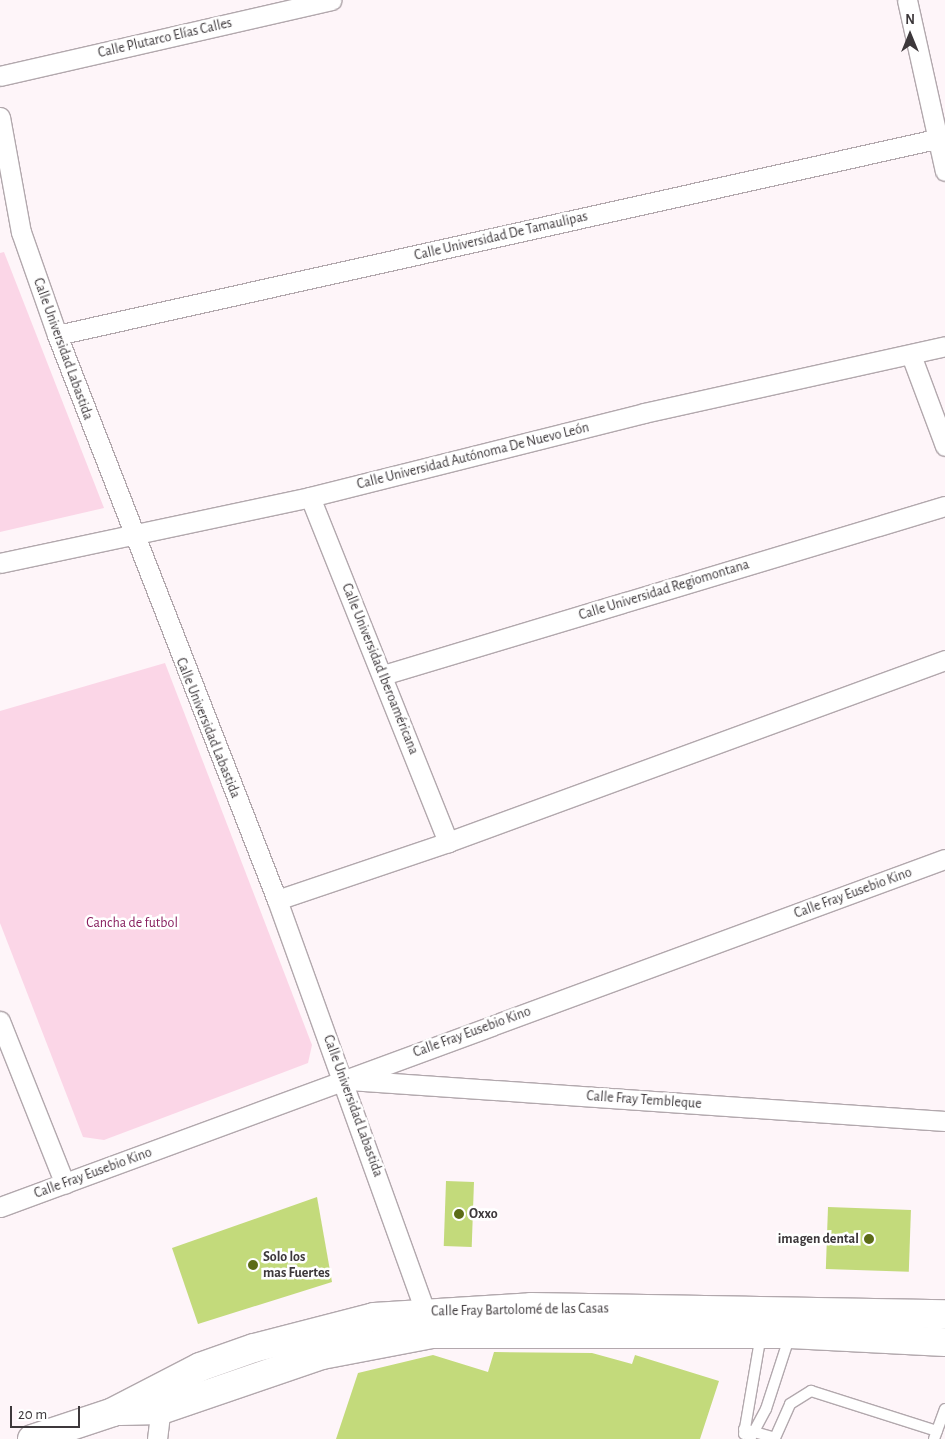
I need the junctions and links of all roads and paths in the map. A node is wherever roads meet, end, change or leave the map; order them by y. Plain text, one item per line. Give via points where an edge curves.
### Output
1 (331, 0) edge
2 (907, 0) edge
3 (0, 76) edge
4 (0, 117) edge
5 (941, 138) edge
6 (945, 171) edge
7 (57, 335) junction
8 (945, 346) edge
9 (912, 355) junction
10 (945, 446) edge
11 (310, 497) junction
12 (945, 506) edge
13 (132, 534) junction
14 (0, 563) edge
15 (945, 660) edge
16 (383, 675) junction
17 (448, 842) junction
18 (945, 859) edge
19 (277, 900) junction
20 (0, 1021) edge
21 (343, 1080) junction
22 (945, 1121) edge
23 (65, 1184) junction
24 (0, 1207) edge
25 (945, 1314) edge
26 (429, 1322) junction
27 (761, 1334) junction
28 (790, 1334) junction
29 (945, 1342) edge
30 (162, 1397) junction
31 (945, 1409) edge
32 (748, 1435) edge
33 (935, 1435) edge
34 (775, 1438) edge
35 (32, 1439) edge
36 (157, 1439) edge

1 - 3 street, Calle Plutarco Elías Calles
2 - 5 street
4 - 7 street, Calle Universidad Labastida via 21,232
5 - 6 street
5 - 7 street, Calle Universidad De Tamaulipas
7 - 13 street, Calle Universidad Labastida
8 - 9 street, Calle Universidad Autónoma De Nuevo León
9 - 10 street
9 - 11 street, Calle Universidad Autónoma De Nuevo León via 644,413
11 - 13 street, Calle Universidad Autónoma De Nuevo León
11 - 16 street, Calle Universidad Iberoaméricana
12 - 16 street, Calle Universidad Regiomontana
13 - 14 street, Calle Universidad Autónoma De Nuevo León
13 - 19 street, Calle Universidad Labastida
15 - 17 street
16 - 17 street, Calle Universidad Iberoaméricana
17 - 19 street
18 - 21 street, Calle Fray Eusebio Kino
19 - 21 street, Calle Universidad Labastida
20 - 23 street
21 - 22 street, Calle Fray Tembleque
21 - 23 street, Calle Fray Eusebio Kino
21 - 26 street, Calle Universidad Labastida
23 - 24 street, Calle Fray Eusebio Kino
25 - 26 street, Calle Fray Bartolomé de las Casas via 532,1307
26 - 27 street, Calle Fray Bartolomé de las Casas
26 - 30 street, Calle Fray Bartolomé de las Casas via 322,1355
27 - 28 street, Calle Fray Bartolomé de las Casas
27 - 32 lane
28 - 29 street, Calle Fray Bartolomé de las Casas
28 - 32 lane
30 - 35 street, Calle Fray Bartolomé de las Casas
30 - 36 street
31 - 33 lane
32 - 34 lane
33 - 34 lane via 811,1391 790,1404

